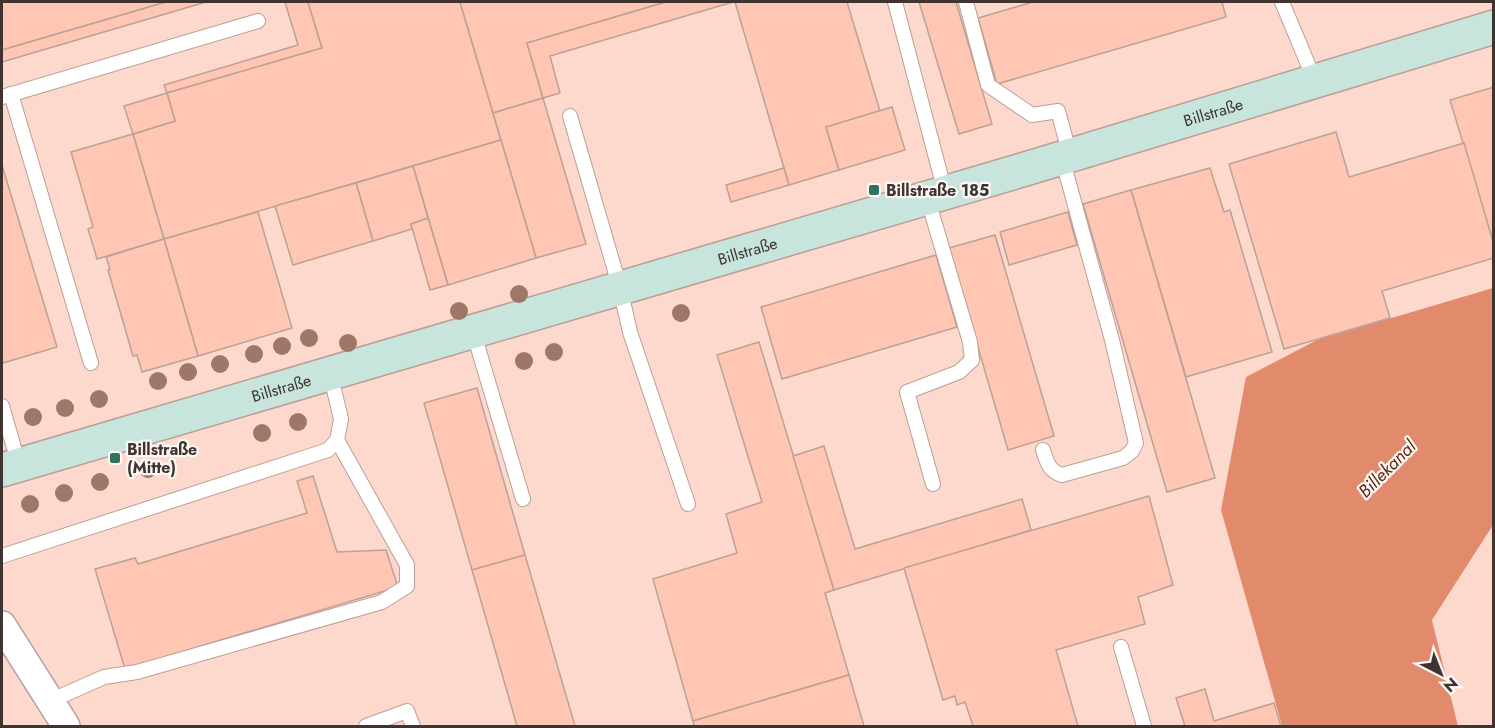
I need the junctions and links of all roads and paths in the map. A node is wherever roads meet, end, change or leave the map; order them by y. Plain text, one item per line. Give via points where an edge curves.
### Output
1 (895, 2) edge
2 (966, 2) edge
3 (1282, 2) edge
4 (258, 21) dead end
5 (1494, 27) edge
6 (1315, 81) junction
7 (6, 96) edge
8 (570, 116) dead end
9 (1066, 156) junction
10 (936, 195) junction
11 (620, 288) junction
12 (473, 331) junction
13 (91, 363) dead end
14 (330, 374) junction
15 (2, 406) edge
16 (337, 440) junction
17 (1043, 450) dead end
18 (10, 468) edge
19 (933, 484) dead end
20 (523, 500) dead end
21 (688, 504) dead end
22 (2, 556) edge
23 (2, 625) edge
24 (1121, 647) dead end
25 (50, 701) junction
26 (66, 726) edge
27 (366, 726) edge
28 (413, 726) edge
29 (1144, 726) edge

1 - 10 lane
2 - 9 lane via 988,85 1032,115 1058,111
3 - 6 lane
4 - 7 lane
5 - 6 street, Billstraße
6 - 9 street, Billstraße
7 - 13 lane
8 - 11 lane
9 - 10 street, Billstraße
9 - 17 lane via 1137,443 1123,459 1062,475 1054,473
10 - 11 street, Billstraße
10 - 19 lane via 972,360 959,372 907,392
11 - 12 street, Billstraße
11 - 21 lane via 630,332
12 - 14 street, Billstraße
12 - 20 lane
14 - 16 lane via 341,419
14 - 18 street, Billstraße
15 - 18 lane
16 - 22 lane via 328,450
16 - 25 lane via 407,565 407,586 382,602 148,669 104,677
23 - 25 street
24 - 29 lane
25 - 26 street
27 - 28 lane via 406,711

